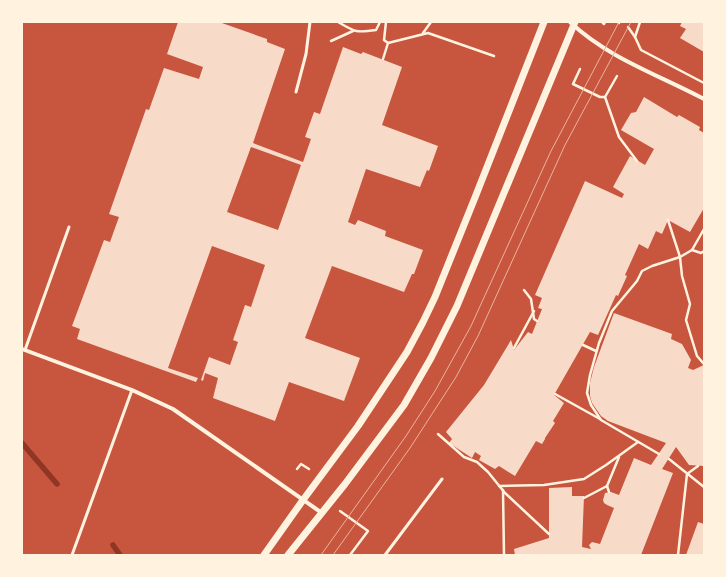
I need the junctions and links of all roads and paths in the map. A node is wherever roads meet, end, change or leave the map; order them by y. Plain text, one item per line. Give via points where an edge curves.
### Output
1 (310, 22) edge
2 (338, 22) edge
3 (380, 22) edge
4 (386, 22) edge
5 (431, 22) edge
6 (544, 22) edge
7 (602, 22) edge
8 (605, 22) edge
9 (640, 22) edge
10 (573, 23) edge
11 (628, 27) dead end
12 (353, 31) junction
13 (423, 34) junction
14 (635, 37) junction
15 (331, 41) dead end
16 (388, 43) junction
17 (494, 56) dead end
18 (384, 59) dead end
19 (580, 69) dead end
20 (617, 76) dead end
21 (704, 83) edge
22 (296, 92) dead end
23 (605, 97) junction
24 (704, 99) edge
25 (637, 161) dead end
26 (668, 220) dead end
27 (69, 227) dead end
28 (704, 229) edge
29 (692, 250) junction
30 (704, 251) edge
31 (680, 257) junction
32 (524, 290) dead end
33 (534, 311) junction
34 (537, 321) dead end
35 (583, 344) dead end
36 (514, 348) dead end
37 (24, 350) edge
38 (596, 351) junction
39 (704, 364) edge
40 (132, 390) junction
41 (555, 394) dead end
42 (601, 420) junction
43 (438, 434) dead end
44 (638, 442) junction
45 (659, 454) dead end
46 (620, 455) junction
47 (668, 459) dead end
48 (698, 466) dead end
49 (297, 469) dead end
50 (309, 469) dead end
51 (687, 474) junction
52 (442, 479) dead end
53 (499, 486) junction
54 (607, 486) junction
55 (704, 487) edge
56 (502, 490) junction
57 (609, 492) dead end
58 (584, 498) dead end
59 (303, 500) junction
60 (344, 506) dead end
61 (322, 513) junction
62 (549, 534) dead end
63 (72, 555) edge
64 (264, 555) edge
65 (288, 555) edge
66 (350, 555) edge
67 (385, 555) edge
68 (504, 555) edge
69 (678, 555) edge

1 - 22 lane via 306,54
2 - 12 path
3 - 12 path via 376,30
4 - 16 path via 384,40
5 - 13 path
6 - 59 street via 423,322 358,426
7 - 8 path
9 - 14 path
10 - 24 street via 592,40 624,60
10 - 61 street via 445,333 404,405
11 - 14 path
12 - 15 path
13 - 16 path
13 - 17 path via 428,33
14 - 21 path via 641,50
16 - 18 path
19 - 23 path via 573,84
20 - 23 path
23 - 25 path via 619,137
26 - 31 path
27 - 37 lane
28 - 29 path
29 - 30 path via 701,253
29 - 31 path
31 - 38 path via 642,271 612,311
31 - 39 path via 690,304 686,320 697,356
32 - 33 path via 531,299
33 - 34 path via 534,319
33 - 36 path
35 - 38 path
37 - 40 street
38 - 42 path via 587,393
40 - 59 street via 173,409
40 - 63 lane
41 - 42 path
42 - 44 path
43 - 53 path via 464,456 477,462
44 - 45 path
44 - 46 path
46 - 53 path via 584,479 544,485
46 - 54 path
47 - 51 path
48 - 51 path
49 - 50 path via 301,464
51 - 55 path
51 - 69 path
52 - 67 lane
53 - 56 path
54 - 57 path
54 - 58 path
56 - 62 path
56 - 68 path
59 - 61 street
59 - 64 street
60 - 66 path via 340,512 368,531
61 - 65 street

